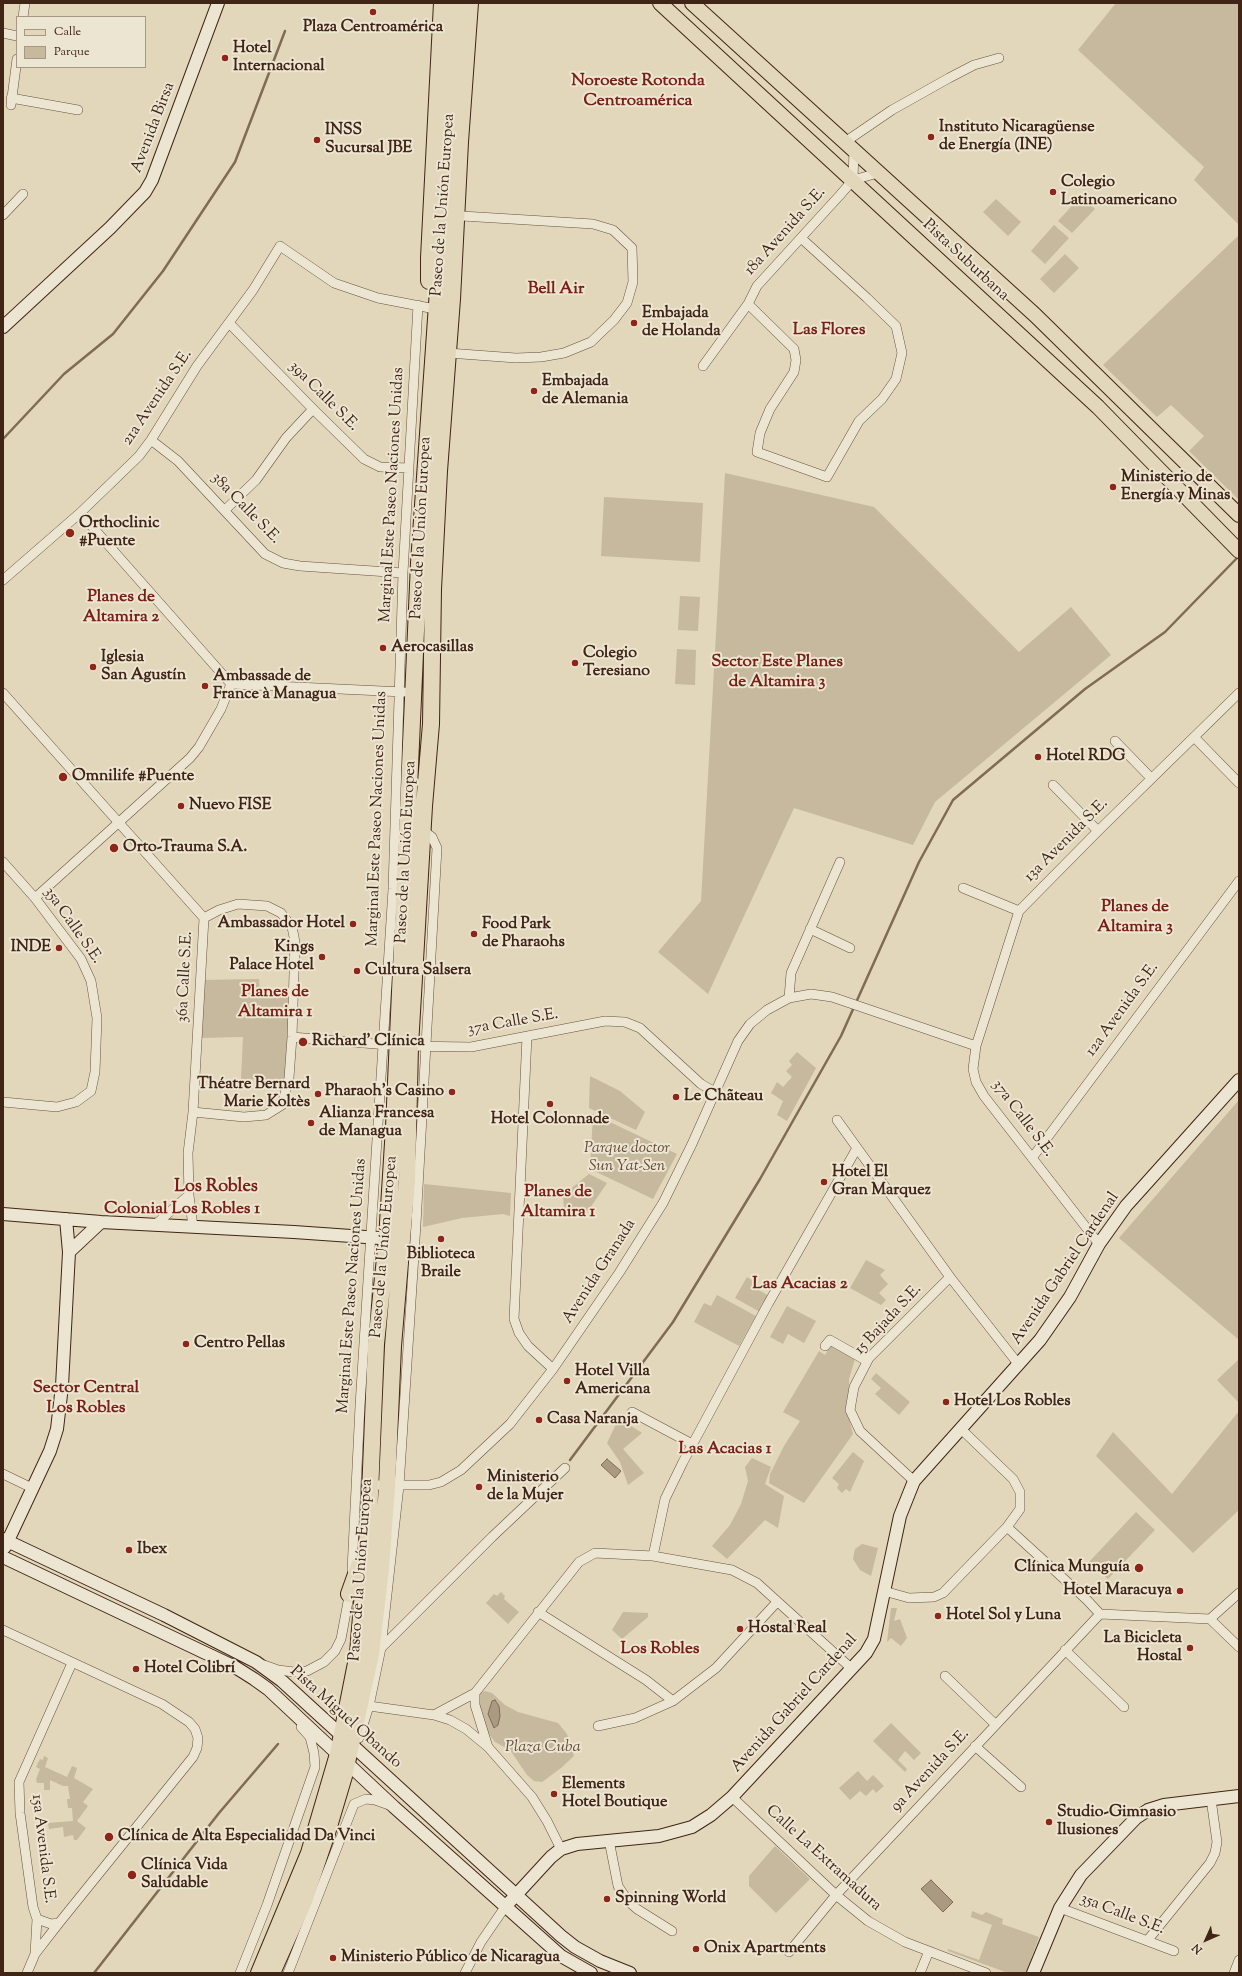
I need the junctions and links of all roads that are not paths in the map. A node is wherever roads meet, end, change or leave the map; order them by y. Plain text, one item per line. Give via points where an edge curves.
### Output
1 (25, 3) edge
2 (218, 3) edge
3 (442, 3) edge
4 (458, 3) edge
5 (470, 3) edge
6 (481, 3) edge
7 (660, 3) edge
8 (692, 3) edge
9 (23, 16) edge
10 (3, 34) edge
11 (16, 36) edge
12 (999, 58) dead end
13 (16, 66) edge
14 (78, 110) dead end
15 (849, 146) junction
16 (878, 173) junction
17 (853, 180) junction
18 (24, 194) dead end
19 (3, 215) edge
20 (462, 216) junction
21 (801, 238) junction
22 (452, 299) junction
23 (748, 304) junction
24 (424, 306) junction
25 (229, 322) junction
26 (3, 327) edge
27 (441, 352) junction
28 (703, 366) dead end
29 (313, 409) junction
30 (151, 440) junction
31 (409, 468) junction
32 (226, 510) junction
33 (80, 513) junction
34 (1239, 516) edge
35 (1239, 551) edge
36 (403, 573) junction
37 (3, 580) edge
38 (231, 684) junction
39 (406, 692) junction
40 (3, 693) edge
41 (1239, 694) edge
42 (1194, 737) junction
43 (1115, 741) dead end
44 (1151, 778) junction
45 (1239, 783) edge
46 (1053, 785) dead end
47 (117, 822) junction
48 (416, 831) junction
49 (1098, 831) junction
50 (3, 862) edge
51 (840, 862) dead end
52 (1239, 881) edge
53 (963, 888) dead end
54 (35, 898) junction
55 (1019, 911) junction
56 (204, 918) junction
57 (810, 929) junction
58 (850, 948) dead end
59 (789, 998) junction
60 (527, 1036) junction
61 (292, 1037) junction
62 (397, 1046) junction
63 (976, 1046) junction
64 (426, 1047) junction
65 (1239, 1080) edge
66 (715, 1092) junction
67 (3, 1102) edge
68 (193, 1112) junction
69 (837, 1120) dead end
70 (857, 1148) junction
71 (1032, 1158) junction
72 (189, 1195) junction
73 (3, 1214) edge
74 (66, 1219) junction
75 (101, 1222) junction
76 (156, 1224) junction
77 (193, 1226) junction
78 (387, 1238) junction
79 (1099, 1244) junction
80 (68, 1252) junction
81 (950, 1277) junction
82 (825, 1346) dead end
83 (867, 1361) junction
84 (1019, 1365) junction
85 (553, 1369) junction
86 (632, 1412) dead end
87 (961, 1429) junction
88 (692, 1444) junction
89 (565, 1468) dead end
90 (3, 1474) edge
91 (914, 1481) junction
92 (369, 1485) junction
93 (394, 1486) junction
94 (32, 1488) junction
95 (369, 1519) junction
96 (1007, 1527) junction
97 (5, 1544) edge
98 (653, 1556) junction
99 (3, 1557) edge
100 (884, 1591) junction
101 (1239, 1593) edge
102 (349, 1594) junction
103 (777, 1602) junction
104 (538, 1612) junction
105 (1100, 1614) junction
106 (1210, 1619) junction
107 (3, 1630) edge
108 (1239, 1647) edge
109 (1064, 1650) junction
110 (376, 1651) junction
111 (256, 1662) junction
112 (72, 1663) junction
113 (852, 1669) junction
114 (242, 1671) junction
115 (945, 1676) dead end
116 (475, 1693) junction
117 (673, 1701) junction
118 (370, 1706) junction
119 (1124, 1707) dead end
120 (434, 1715) junction
121 (995, 1724) junction
122 (598, 1726) dead end
123 (349, 1743) junction
124 (975, 1746) junction
125 (488, 1747) junction
126 (342, 1759) junction
127 (1021, 1787) dead end
128 (1239, 1796) edge
129 (732, 1797) junction
130 (1211, 1799) junction
131 (394, 1807) junction
132 (609, 1840) junction
133 (561, 1849) junction
134 (515, 1895) junction
135 (836, 1895) junction
136 (505, 1907) junction
137 (1060, 1908) junction
138 (37, 1919) junction
139 (59, 1923) junction
140 (672, 1930) dead end
141 (1147, 1940) junction
142 (929, 1951) junction
143 (1174, 1951) dead end
144 (789, 1952) dead end
145 (35, 1954) junction
146 (1239, 1960) edge
147 (27, 1973) edge
148 (240, 1973) edge
149 (259, 1973) edge
150 (272, 1973) edge
151 (288, 1973) edge
152 (465, 1973) edge
153 (591, 1973) edge
154 (630, 1973) edge
155 (920, 1973) edge
156 (986, 1973) edge
157 (1033, 1973) edge
158 (1234, 1973) edge

1 - 9 street
2 - 26 street, Avenida Birsa via 152,180 145,192
3 - 24 highway via 429,258
4 - 27 highway, Paseo de la Unión Europea
5 - 22 highway, Paseo de la Unión Europea
6 - 20 highway, Paseo de la Unión Europea
7 - 17 main road, Pista Suburbana
8 - 15 main road, Pista Suburbana
10 - 11 street
12 - 15 street via 974,65 892,110
13 - 14 street via 11,101
15 - 16 main road, Pista Suburbana
15 - 17 street
16 - 17 street
16 - 34 main road, Pista Suburbana via 1035,314
17 - 21 street, 18a Avenida S.E.
17 - 35 main road, Pista Suburbana via 1098,407
18 - 19 street
20 - 22 highway, Paseo de la Unión Europea via 460,251
20 - 27 street via 594,224 613,230 632,248 633,282 627,302 614,320 591,342 564,353 516,358
21 - 23 street, 18a Avenida S.E. via 757,286
21 - 23 street via 896,326 902,353 896,379 882,399 859,422 827,477 757,452 760,433 770,409 794,372 796,360 794,349
22 - 27 highway, Paseo de la Unión Europea
23 - 28 street, 18a Avenida S.E.
24 - 25 street, 21a Avenida S.E. via 378,298 334,284 280,246 253,290
24 - 27 highway
24 - 31 street, Marginal Este Paseo Naciones Unidas
25 - 29 street, 39a Calle S.E.
25 - 30 street, 21a Avenida S.E. via 197,366
27 - 39 highway, Paseo de la Unión Europea
27 - 48 highway, Paseo de la Unión Europea via 431,724
29 - 31 street, 39a Calle S.E. via 364,459 380,466
29 - 32 street via 286,438 256,480
30 - 32 street, 38a Calle S.E. via 178,461
30 - 33 street, 21a Avenida S.E. via 139,456
31 - 36 street, Marginal Este Paseo Naciones Unidas
32 - 36 street, 38a Calle S.E. via 265,554 283,563
33 - 37 street, 21a Avenida S.E.
33 - 38 street
36 - 39 street, Marginal Este Paseo Naciones Unidas
38 - 39 street
38 - 47 street via 221,709 190,758
39 - 48 highway, Paseo de la Unión Europea
39 - 62 street, Marginal Este Paseo Naciones Unidas via 393,889
40 - 47 street, 36a Calle S.E.
41 - 42 street, 13a Avenida S.E.
42 - 44 street, 13a Avenida S.E.
42 - 45 street
43 - 44 street
44 - 49 street, 13a Avenida S.E.
46 - 49 street
47 - 54 street
47 - 56 street, 36a Calle S.E.
48 - 62 highway, Paseo de la Unión Europea
48 - 64 street via 432,837 437,848
49 - 55 street, 13a Avenida S.E.
50 - 54 street, 35a Calle S.E.
51 - 57 street
52 - 71 street, 12a Avenida S.E.
53 - 55 street
54 - 67 street, 35a Calle S.E. via 81,959 91,981 97,1018 93,1082 91,1091 67,1106
55 - 63 street, 13a Avenida S.E.
56 - 61 street via 238,904 268,906 281,913 292,927 295,942
56 - 68 street, 36a Calle S.E.
57 - 58 street
57 - 59 street via 790,973
59 - 63 street via 811,994 832,997
59 - 66 street, Avenida Granada via 767,1010 750,1024 738,1041
60 - 64 street, 37a Calle S.E. via 471,1047
60 - 66 street, 37a Calle S.E. via 605,1021 625,1022 640,1028 701,1084
60 - 85 street via 514,1319 519,1333 528,1346
61 - 62 street, 37a Calle S.E.
61 - 68 street via 289,1078 282,1105 266,1115 244,1117
62 - 64 street, 37a Calle S.E.
62 - 78 highway, Paseo de la Unión Europea
63 - 71 street, 37a Calle S.E. via 973,1069 976,1082
64 - 93 street
65 - 79 street, Avenida Gabriel Cardenal via 1126,1206
66 - 85 street, Avenida Granada via 663,1203
68 - 72 street, 36a Calle S.E. via 188,1153
69 - 70 street
70 - 81 street
70 - 88 street
71 - 79 street, 37a Calle S.E.
72 - 76 street
72 - 77 street, 36a Calle S.E.
73 - 74 street
74 - 75 street
74 - 80 street
75 - 76 street
75 - 80 street
76 - 77 street
77 - 78 street
78 - 92 highway, Paseo de la Unión Europea via 376,1344
78 - 93 highway, Paseo de la Unión Europea via 394,1346
78 - 102 street, Marginal Este Paseo Naciones Unidas via 360,1406 355,1542
79 - 84 street, Avenida Gabriel Cardenal via 1070,1298
80 - 94 street via 62,1386 57,1429 50,1451
81 - 83 street, 15 Bajada S.E.
81 - 84 street
82 - 83 street via 830,1340
83 - 91 street, 15 Bajada S.E. via 854,1387 850,1410 860,1431
84 - 87 street, Avenida Gabriel Cardenal
85 - 93 street, Avenida Granada via 510,1424 461,1470 429,1486
86 - 88 street
87 - 91 street, Avenida Gabriel Cardenal
87 - 96 street via 1013,1479 1020,1492 1020,1509
88 - 98 street via 665,1499
89 - 110 street
90 - 94 street
91 - 100 street, Avenida Gabriel Cardenal via 900,1516
92 - 93 street, Avenida Granada
92 - 95 highway, Paseo de la Unión Europea
93 - 110 highway, Paseo de la Unión Europea
94 - 97 street
95 - 102 highway via 361,1560
95 - 123 highway, Paseo de la Unión Europea
96 - 100 street via 943,1593 934,1597 909,1598
96 - 105 street
97 - 111 street, Pista Miguel Obando via 164,1615
98 - 103 street via 732,1570 757,1583
98 - 104 street via 595,1553 579,1562
99 - 114 street, Pista Miguel Obando
100 - 113 street, Avenida Gabriel Cardenal via 874,1639
101 - 106 street
102 - 111 street, Marginal Este Paseo Naciones Unidas via 341,1639 335,1651 324,1662 307,1671 294,1672 278,1670
103 - 113 street
103 - 117 street via 716,1668
104 - 116 street
104 - 117 street via 646,1680
105 - 106 street
105 - 109 street, 9a Avenida S.E.
106 - 108 street
107 - 112 street
109 - 119 street
109 - 121 street, 9a Avenida S.E.
110 - 118 street
110 - 123 highway, Paseo de la Unión Europea
111 - 123 street, Pista Miguel Obando via 282,1681
112 - 138 street, 15a Avenida S.E. via 19,1782 20,1813 33,1907
112 - 139 street via 162,1704 189,1722 198,1738 193,1757
113 - 129 street, Avenida Gabriel Cardenal
114 - 126 street, Pista Miguel Obando via 268,1689
114 - 148 street via 306,1731 310,1737 315,1761 270,1897
115 - 121 street
116 - 120 street
116 - 125 street via 475,1705
117 - 122 street via 635,1718
118 - 120 street
118 - 123 street
120 - 125 street via 466,1729
121 - 124 street, 9a Avenida S.E.
123 - 126 highway, Paseo de la Unión Europea
123 - 134 street, Pista Miguel Obando
124 - 127 street
124 - 135 street, 9a Avenida S.E.
125 - 133 street via 532,1797 548,1821
126 - 131 street, Pista Miguel Obando
126 - 149 highway, Paseo de la Unión Europea via 309,1853
126 - 150 highway, Paseo de la Unión Europea via 327,1833 312,1878
128 - 130 street
129 - 132 street, Avenida Gabriel Cardenal via 692,1827 659,1836
129 - 135 street, Calle La Extramadura
130 - 137 street via 1164,1805 1148,1810 1136,1818 1081,1875
130 - 141 street via 1217,1842 1215,1853 1210,1863
131 - 136 street, Pista Miguel Obando
131 - 151 street via 375,1800 362,1800 354,1804
132 - 133 street, Avenida Gabriel Cardenal
132 - 140 street via 618,1886 628,1901
133 - 134 street, Avenida Gabriel Cardenal
134 - 136 street, Avenida Gabriel Cardenal
134 - 154 street, Pista Miguel Obando via 575,1947
135 - 142 street, Calle La Extramadura via 868,1921 905,1942
135 - 144 street, 9a Avenida S.E.
136 - 152 street via 481,1942
136 - 153 street, Pista Miguel Obando via 561,1956
137 - 141 street, 35a Calle S.E.
137 - 157 street
138 - 139 street via 51,1924
138 - 145 street, 15a Avenida S.E.
139 - 145 street
141 - 143 street, 35a Calle S.E.
142 - 155 street
142 - 156 street, Calle La Extramadura
145 - 147 street
146 - 158 street

